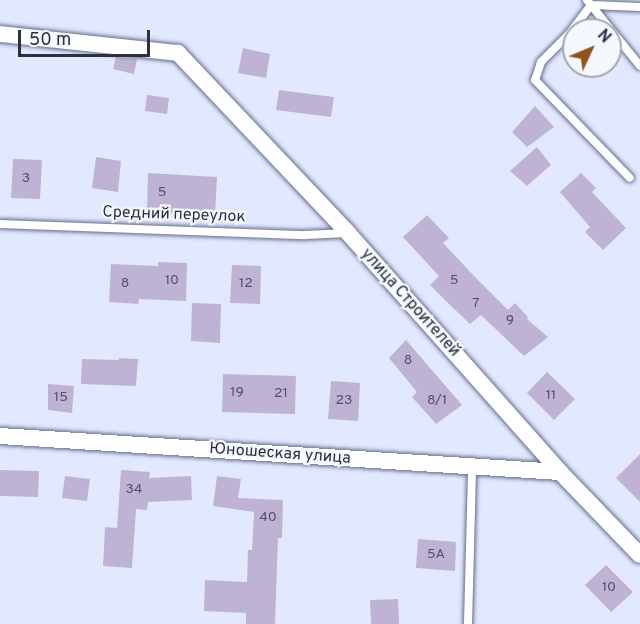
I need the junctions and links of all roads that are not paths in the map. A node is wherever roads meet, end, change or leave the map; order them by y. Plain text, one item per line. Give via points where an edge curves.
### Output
1 (589, 2) edge
2 (640, 7) edge
3 (0, 34) edge
4 (640, 66) edge
5 (630, 178) dead end
6 (0, 224) edge
7 (348, 233) junction
8 (0, 436) edge
9 (472, 467) junction
10 (560, 472) junction
11 (640, 555) edge
12 (468, 624) edge

1 - 2 lane
1 - 4 lane
1 - 5 lane via 570,33 542,62 535,80
3 - 7 street, улица Строителей via 178,53
6 - 7 lane, Средний переулок via 305,235
7 - 10 street, улица Строителей
8 - 9 street, Юношеская улица
9 - 10 street, Юношеская улица
9 - 12 lane
10 - 11 street, улица Строителей

